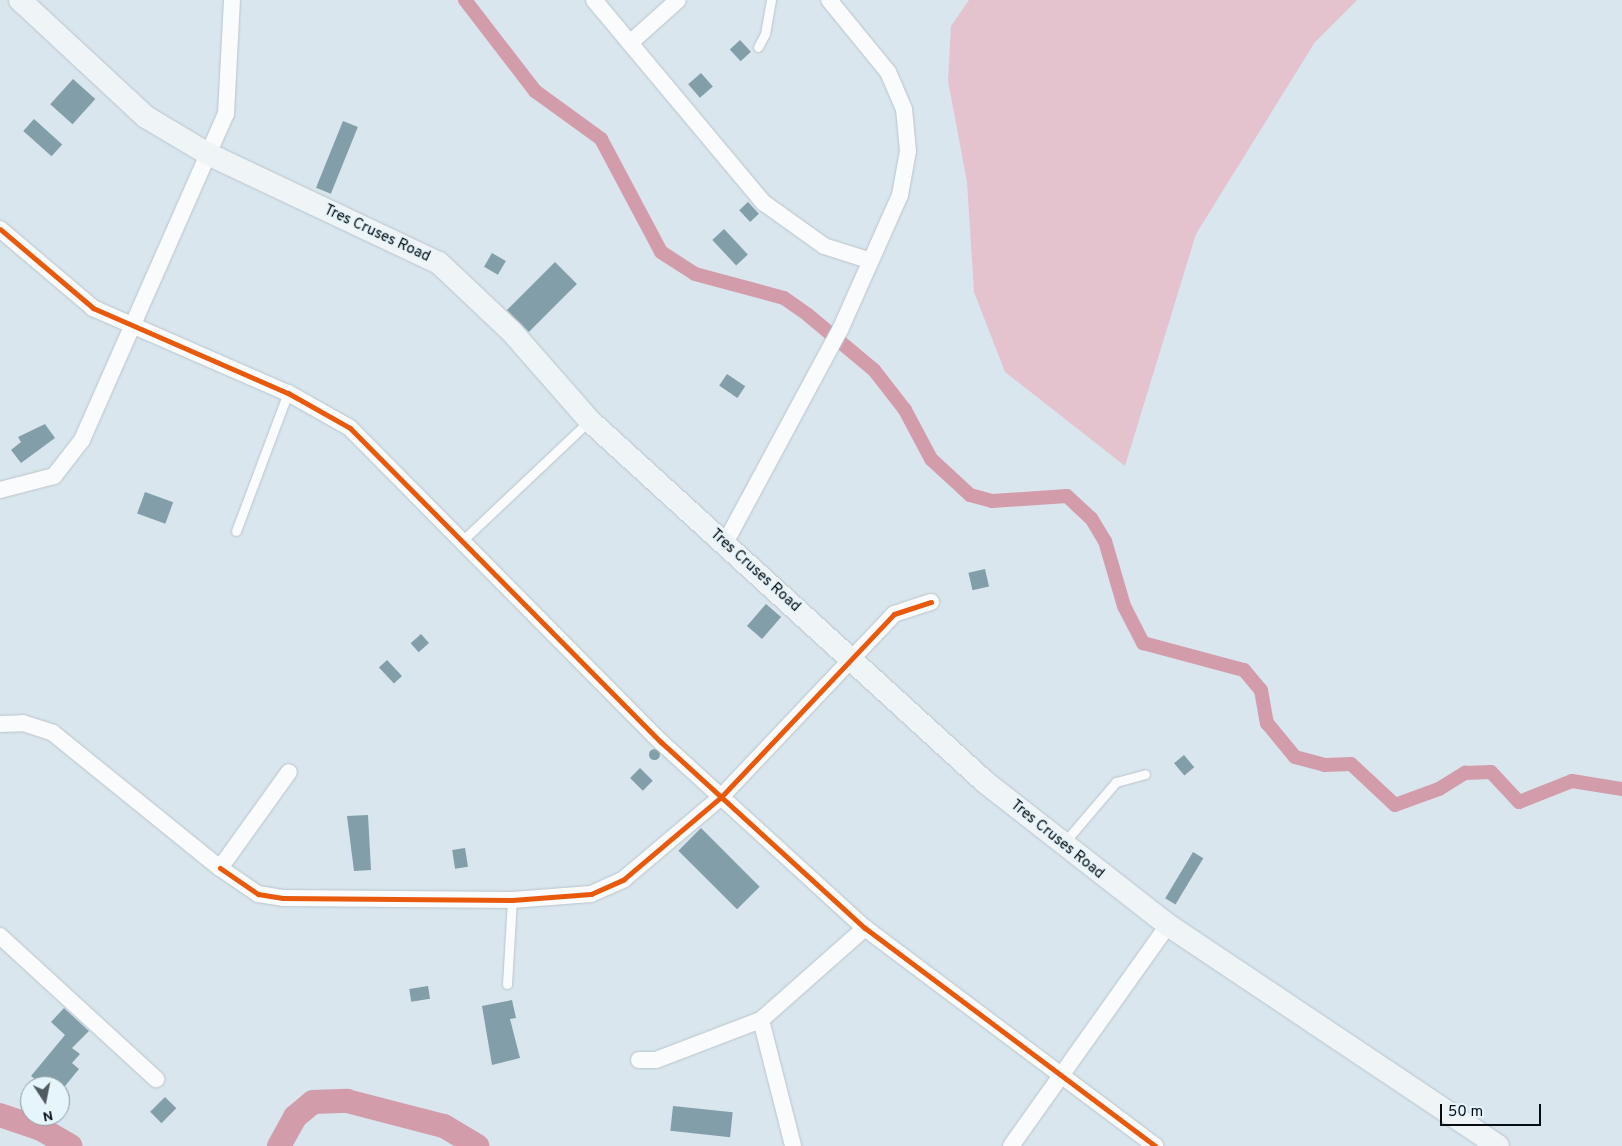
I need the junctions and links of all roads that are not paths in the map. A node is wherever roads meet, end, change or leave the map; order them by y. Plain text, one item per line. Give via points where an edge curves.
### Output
1 (20, 0) edge
2 (232, 0) edge
3 (594, 0) edge
4 (678, 0) edge
5 (771, 0) edge
6 (829, 0) edge
7 (630, 43) junction
8 (758, 47) dead end
9 (208, 154) junction
10 (0, 229) edge
11 (868, 260) junction
12 (130, 326) junction
13 (288, 392) junction
14 (590, 421) junction
15 (0, 490) edge
16 (236, 531) dead end
17 (461, 542) junction
18 (724, 545) junction
19 (931, 602) dead end
20 (850, 656) junction
21 (0, 724) edge
22 (290, 772) dead end
23 (1145, 774) dead end
24 (721, 797) junction
25 (1063, 844) junction
26 (220, 868) junction
27 (512, 900) junction
28 (1168, 925) junction
29 (865, 928) junction
30 (0, 936) edge
31 (507, 984) dead end
32 (761, 1020) junction
33 (639, 1060) dead end
34 (1058, 1076) junction
35 (156, 1079) dead end
36 (793, 1146) edge
37 (1011, 1146) edge
38 (1155, 1146) edge
39 (1498, 1146) edge

1 - 9 main road, Tres Cruses Road via 146,117
2 - 9 street via 226,114
3 - 7 street
4 - 7 street
5 - 8 lane via 765,34
6 - 11 street via 888,72 904,108 908,151 900,195
7 - 11 street via 764,203 824,246
9 - 12 street
9 - 14 main road, Tres Cruses Road via 439,263 512,332
10 - 12 street via 93,308
11 - 18 street via 840,330
12 - 13 street
12 - 15 street via 70,459 54,476
13 - 16 lane
13 - 17 street via 350,428
14 - 17 lane
14 - 18 main road, Tres Cruses Road
17 - 24 street
18 - 20 main road, Tres Cruses Road
19 - 20 street via 894,614
20 - 24 street
20 - 25 main road, Tres Cruses Road via 985,782
21 - 26 street via 23,723 53,733
22 - 26 street
23 - 25 lane via 1116,782
24 - 27 street via 624,879 591,894
24 - 29 street
25 - 28 main road, Tres Cruses Road
26 - 27 street via 258,894 283,898
27 - 31 lane
28 - 34 street
28 - 39 main road, Tres Cruses Road
29 - 32 street
29 - 34 street
30 - 35 street
32 - 33 street via 656,1060
32 - 36 street
34 - 37 street
34 - 38 street

